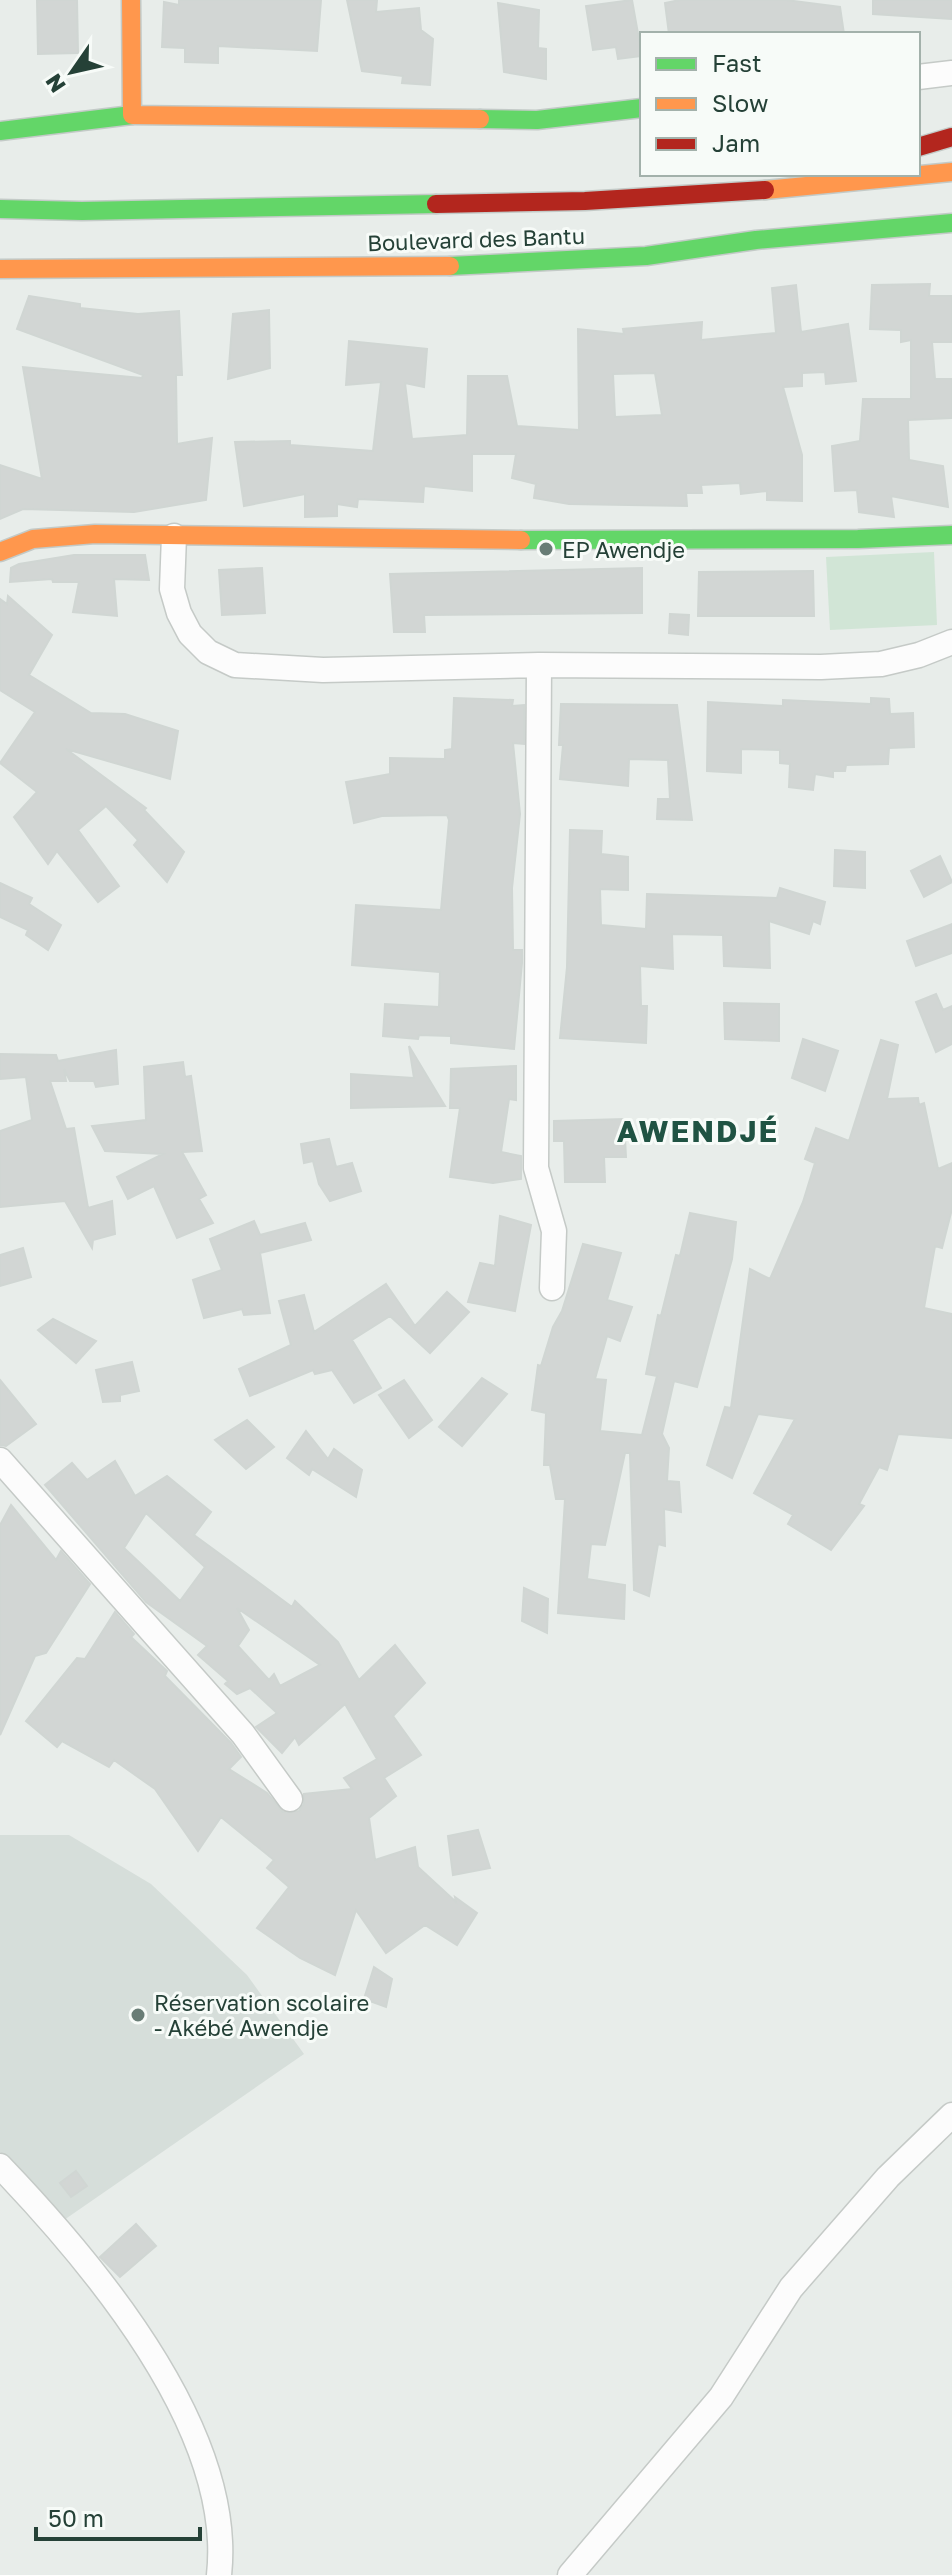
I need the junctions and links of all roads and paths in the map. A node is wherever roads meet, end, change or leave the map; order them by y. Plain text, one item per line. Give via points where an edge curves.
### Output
1 (131, 0) edge
2 (952, 73) edge
3 (920, 77) edge
4 (640, 108) edge
5 (132, 115) junction
6 (0, 131) edge
7 (952, 137) edge
8 (920, 146) edge
9 (952, 172) edge
10 (920, 174) edge
11 (896, 176) edge
12 (825, 181) edge
13 (0, 209) edge
14 (952, 223) edge
15 (0, 269) edge
16 (952, 535) edge
17 (174, 536) junction
18 (0, 552) edge
19 (952, 642) edge
20 (539, 665) junction
21 (552, 1288) dead end
22 (0, 1460) edge
23 (290, 1799) dead end
24 (952, 2115) edge
25 (0, 2166) edge
26 (219, 2575) edge
27 (570, 2575) edge

1 - 5 main road
2 - 3 street
4 - 5 main road via 522,121
5 - 6 main road
7 - 8 main road
9 - 10 main road, Boulevard des Bantu
11 - 12 main road, Boulevard des Bantu
12 - 13 main road, Boulevard des Bantu via 509,204
14 - 15 main road, Boulevard des Bantu via 756,240 646,256 487,266
16 - 17 main road via 482,540
17 - 18 main road via 44,538
17 - 20 street via 172,589 179,613 208,652 235,665 323,670
19 - 20 street via 881,664
20 - 21 street via 536,1168 554,1231
22 - 23 street via 243,1734
24 - 27 street via 888,2177 791,2288 721,2397
25 - 26 street via 62,2231 176,2395 212,2485 222,2551

